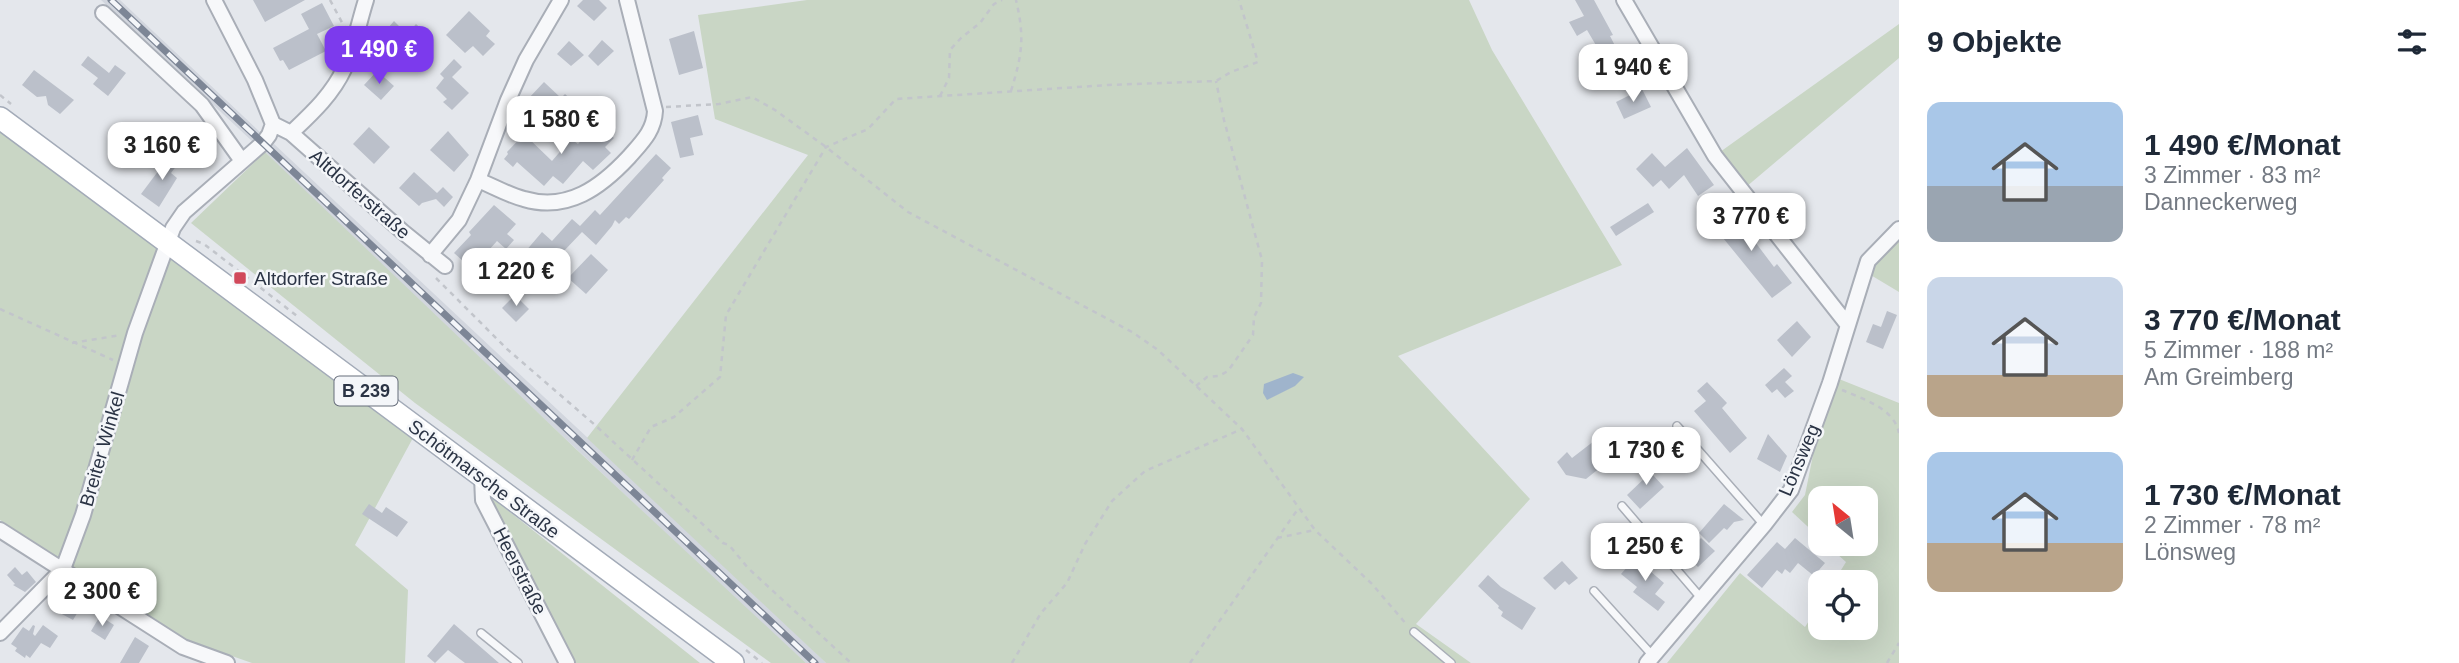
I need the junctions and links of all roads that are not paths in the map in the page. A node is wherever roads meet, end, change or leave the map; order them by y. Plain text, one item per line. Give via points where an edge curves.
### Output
1 (214, 0) edge
2 (366, 0) edge
3 (561, 0) edge
4 (627, 0) edge
5 (1624, 0) edge
6 (103, 13) dead end
7 (0, 118) edge
8 (273, 124) junction
9 (291, 133) junction
10 (242, 161) junction
11 (478, 180) junction
12 (1899, 229) edge
13 (169, 243) junction
14 (430, 254) junction
15 (445, 266) dead end
16 (1847, 324) junction
17 (1677, 426) dead end
18 (482, 477) junction
19 (1622, 506) dead end
20 (1764, 525) junction
21 (0, 530) edge
22 (63, 569) junction
23 (1594, 591) dead end
24 (1701, 598) junction
25 (1414, 632) road end
26 (481, 633) dead end
27 (0, 634) edge
28 (1650, 660) edge
29 (227, 663) edge
30 (518, 663) edge
31 (567, 663) edge
32 (733, 663) edge
33 (1451, 663) edge

1 - 8 street
2 - 9 street via 345,68 315,111
3 - 11 street via 526,60
4 - 11 street via 654,111 654,122 644,140 606,180 566,200 544,203 523,199
5 - 16 street via 1715,156
6 - 10 street via 202,104
7 - 13 main road, Schötmarsche Straße / B 239
8 - 9 street, Altdorferstraße
8 - 10 street via 269,135
9 - 14 street, Altdorferstraße
10 - 13 street via 184,212
11 - 14 street via 459,220
12 - 16 street, Lönsweg via 1868,261
13 - 18 main road, Schötmarsche Straße / B 239
13 - 22 street, Breiter Winkel via 135,333
14 - 15 street, Altdorferstraße
16 - 20 street, Lönsweg via 1791,490
17 - 20 lane
18 - 31 street, Heerstraße via 483,500
18 - 32 main road, Schötmarsche Straße / B 239
19 - 24 lane
20 - 24 street, Lönsweg
21 - 22 street
22 - 27 street, Breiter Winkel
22 - 29 street via 183,647
23 - 28 lane
24 - 28 street, Lönsweg
25 - 33 lane
26 - 30 lane

